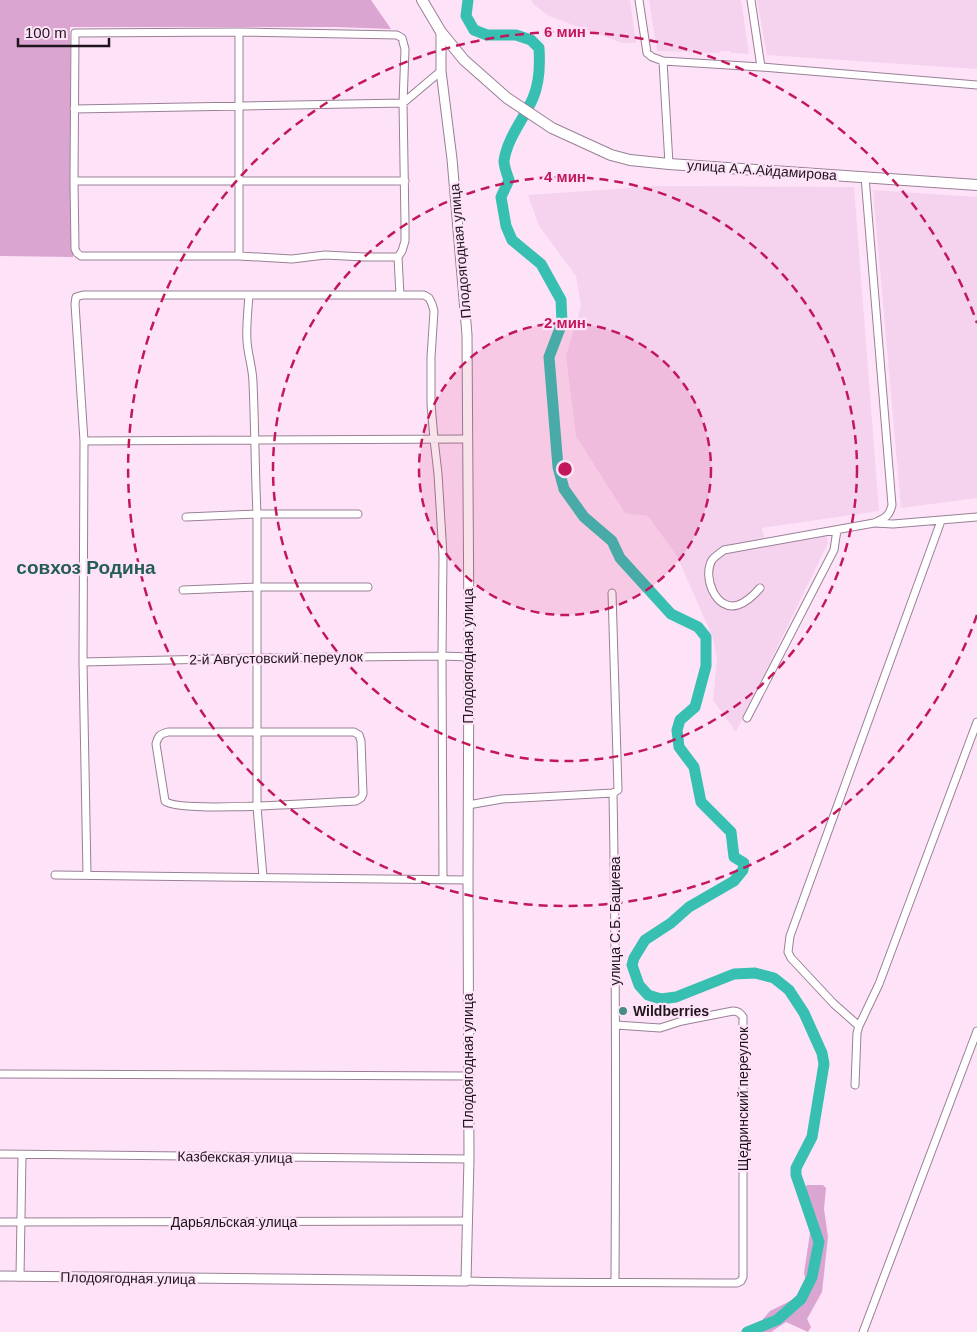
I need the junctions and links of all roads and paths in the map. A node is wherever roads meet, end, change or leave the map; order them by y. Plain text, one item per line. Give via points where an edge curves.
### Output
1 (422, 0) edge
2 (639, 0) edge
3 (751, 0) edge
4 (239, 32) junction
5 (440, 32) junction
6 (662, 61) junction
7 (761, 67) junction
8 (441, 71) junction
9 (977, 85) edge
10 (404, 103) junction
11 (239, 106) junction
12 (74, 109) junction
13 (669, 164) junction
14 (865, 177) junction
15 (405, 180) junction
16 (74, 181) junction
17 (239, 181) junction
18 (977, 185) edge
19 (239, 256) junction
20 (398, 257) junction
21 (249, 295) junction
22 (400, 295) junction
23 (434, 439) junction
24 (254, 440) junction
25 (467, 440) junction
26 (84, 441) junction
27 (257, 514) junction
28 (358, 514) dead end
29 (186, 517) dead end
30 (977, 517) edge
31 (941, 520) junction
32 (874, 523) junction
33 (836, 530) junction
34 (368, 586) dead end
35 (257, 587) junction
36 (760, 588) dead end
37 (183, 590) dead end
38 (612, 593) dead end
39 (442, 656) junction
40 (469, 657) junction
41 (258, 658) junction
42 (83, 662) junction
43 (748, 718) dead end
44 (977, 722) edge
45 (257, 732) junction
46 (613, 793) junction
47 (468, 805) junction
48 (257, 807) junction
49 (55, 876) dead end
50 (87, 876) junction
51 (263, 877) junction
52 (443, 879) junction
53 (468, 880) junction
54 (616, 1025) junction
55 (859, 1026) junction
56 (977, 1030) edge
57 (0, 1074) edge
58 (468, 1076) junction
59 (855, 1085) dead end
60 (0, 1154) edge
61 (22, 1155) junction
62 (469, 1159) junction
63 (468, 1221) junction
64 (0, 1222) edge
65 (21, 1222) junction
66 (0, 1276) edge
67 (20, 1277) junction
68 (466, 1281) junction
69 (615, 1281) junction
70 (741, 1281) joint
71 (863, 1332) edge

1 - 5 main road, улица А.А.Айдамирова
2 - 6 street via 647,52
3 - 7 street
4 - 10 street via 397,35 402,38 405,49
4 - 11 street
4 - 12 street via 75,33
5 - 8 street, Плодоягодная улица
5 - 13 main road, улица А.А.Айдамирова via 464,60 507,98 552,128 630,160
6 - 7 street
6 - 13 street
7 - 9 street
8 - 10 street
8 - 25 street, Плодоягодная улица via 467,335
10 - 11 street
10 - 15 street
11 - 12 street
11 - 17 street
12 - 16 street
13 - 14 main road, улица А.А.Айдамирова
14 - 18 main road, улица А.А.Айдамирова
14 - 32 street via 892,505 886,518
15 - 17 street
15 - 20 street via 404,241
16 - 17 street
16 - 19 street via 75,250 82,256
17 - 19 street
19 - 20 street via 292,260 324,254
20 - 22 street
21 - 22 street
21 - 24 street via 247,340 253,372
21 - 26 street via 76,297
22 - 23 street via 429,298 434,312 430,358
23 - 24 street
23 - 25 street
23 - 39 street via 444,555
24 - 26 street
24 - 27 street
25 - 40 street, Плодоягодная улица
26 - 42 street
27 - 28 street
27 - 29 street
27 - 35 street
30 - 31 street
31 - 32 street
31 - 55 street via 790,936 788,952 791,958
32 - 33 street
33 - 36 street via 724,550 709,567 711,587 725,605 739,605
33 - 43 street via 834,550
34 - 35 street
35 - 37 street
35 - 41 street
38 - 46 street, улица С.Б. Бациева via 618,790
39 - 40 street, 2-й Августовский переулок
39 - 41 street, 2-й Августовский переулок
39 - 52 street
40 - 47 street, Плодоягодная улица
41 - 42 street, 2-й Августовский переулок
41 - 45 street
42 - 50 street
44 - 55 street via 879,984
45 - 48 street
45 - 48 street via 168,732 158,737 156,744 167,803
45 - 48 street via 354,732 362,741 363,794 356,800
46 - 47 street via 502,798
46 - 54 street, улица С.Б. Бациева
47 - 53 street, Плодоягодная улица
48 - 51 street
49 - 50 street
50 - 51 street
51 - 52 street
52 - 53 street
53 - 58 street, Плодоягодная улица
54 - 69 street, улица С.Б. Бациева
54 - 70 street, Щедринский переулок via 660,1028 733,1012 740,1013 742,1017
55 - 59 street
56 - 71 street
57 - 58 street
58 - 62 street, Плодоягодная улица
60 - 61 street, Казбекская улица
61 - 62 street, Казбекская улица
61 - 65 street
62 - 63 street, Плодоягодная улица
63 - 65 street, Дарьяльская улица
63 - 68 street, Плодоягодная улица
64 - 65 street, Дарьяльская улица
65 - 67 street
66 - 67 street, Плодоягодная улица
67 - 68 street, Плодоягодная улица
68 - 69 street, Плодоягодная улица
69 - 70 street, Плодоягодная улица

